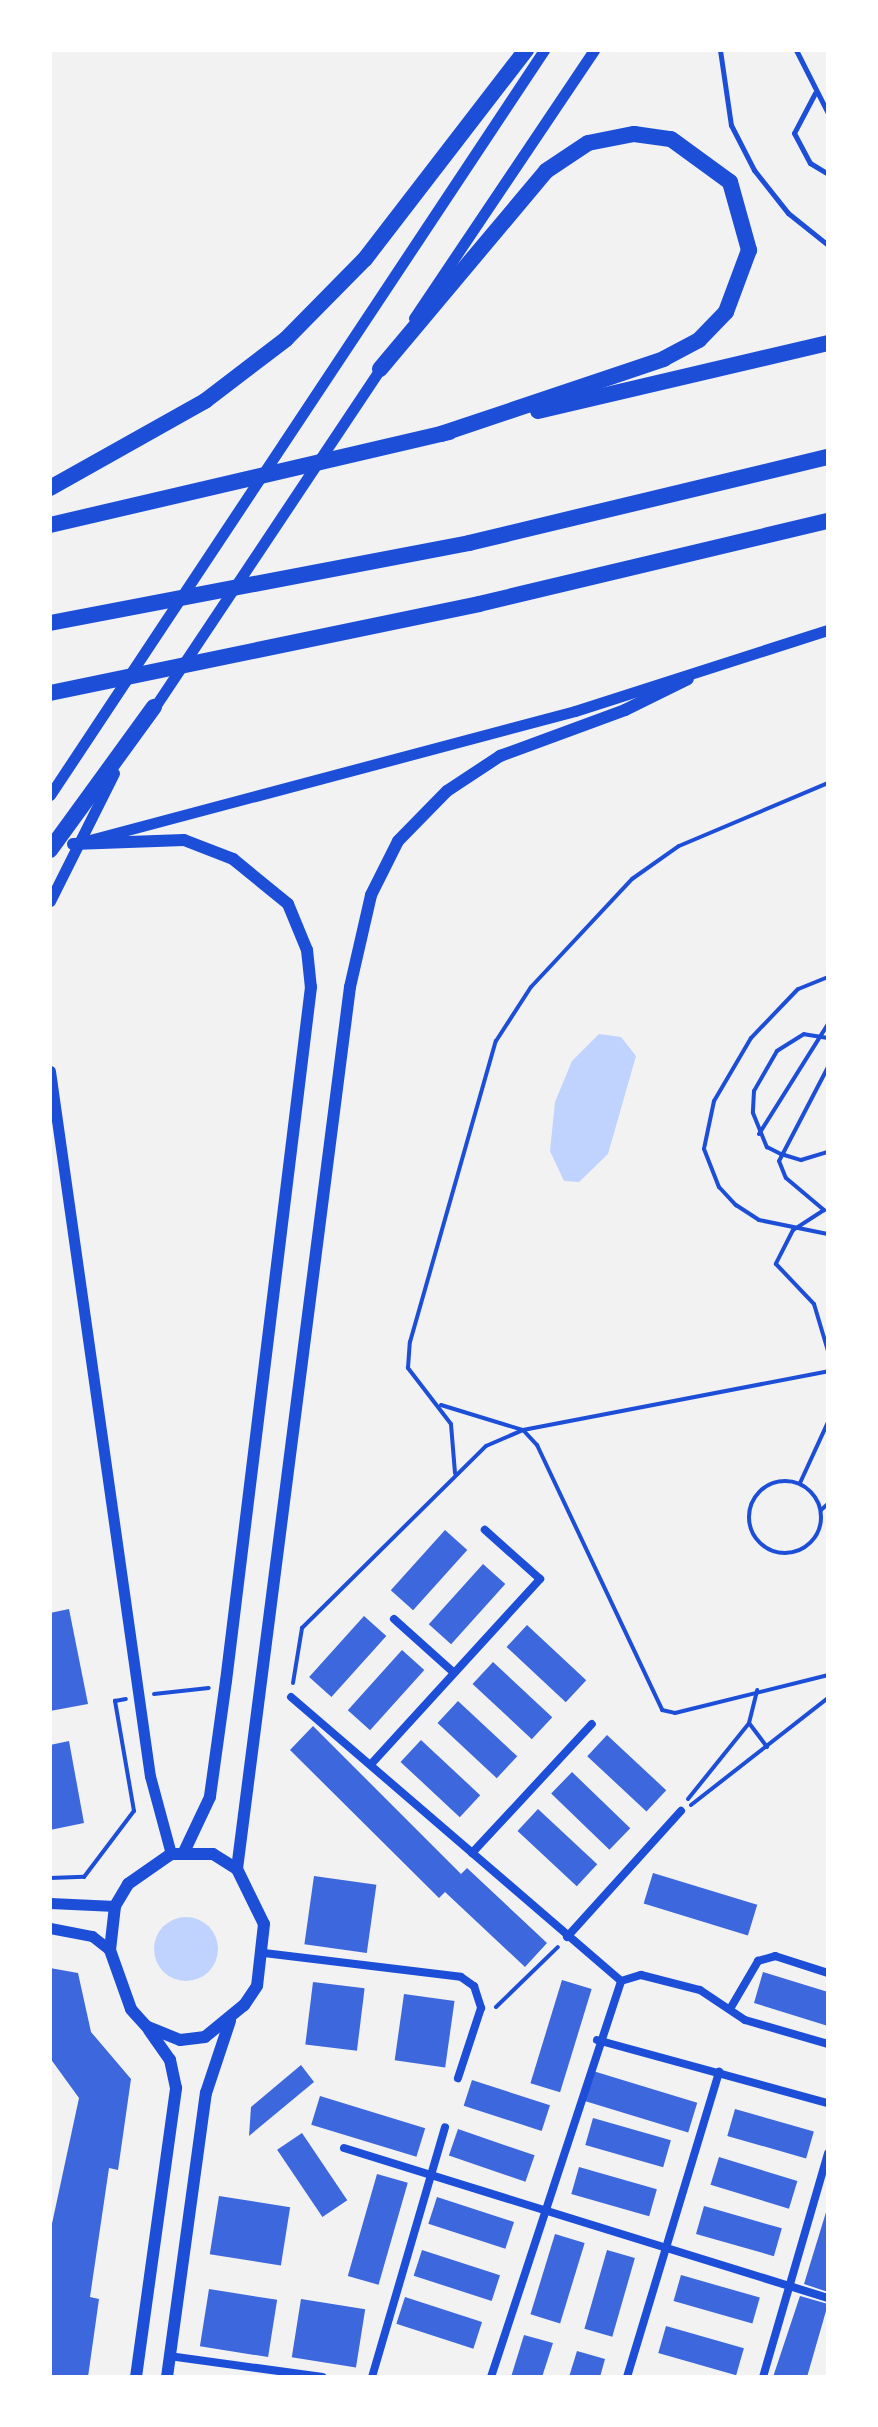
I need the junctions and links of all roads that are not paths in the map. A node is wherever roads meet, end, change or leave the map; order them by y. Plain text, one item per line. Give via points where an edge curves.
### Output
1 (526, 50) edge
2 (544, 50) edge
3 (594, 50) edge
4 (720, 50) edge
5 (796, 50) edge
6 (815, 93) junction
7 (828, 113) edge
8 (828, 174) edge
9 (828, 245) edge
10 (828, 343) edge
11 (380, 369) junction
12 (441, 434) junction
13 (828, 457) edge
14 (50, 488) edge
15 (828, 521) edge
16 (50, 525) edge
17 (50, 623) edge
18 (828, 630) edge
19 (688, 679) junction
20 (50, 693) edge
21 (154, 707) junction
22 (50, 795) edge
23 (73, 844) junction
24 (50, 849) edge
25 (50, 898) edge
26 (50, 1071) edge
27 (485, 1530) dead end
28 (394, 1619) dead end
29 (453, 1672) junction
30 (291, 1697) road end
31 (592, 1724) dead end
32 (373, 1762) junction
33 (681, 1811) road end
34 (177, 1853) junction
35 (472, 1853) junction
36 (237, 1869) junction
37 (50, 1903) edge
38 (115, 1906) junction
39 (50, 1928) edge
40 (567, 1937) junction
41 (110, 1950) junction
42 (264, 1953) junction
43 (828, 1973) edge
44 (621, 1981) junction
45 (730, 2009) junction
46 (230, 2021) junction
47 (147, 2027) junction
48 (597, 2040) junction
49 (828, 2044) edge
50 (719, 2072) junction
51 (458, 2078) dead end
52 (828, 2103) edge
53 (445, 2127) dead end
54 (344, 2148) dead end
55 (828, 2153) edge
56 (430, 2175) junction
57 (544, 2210) junction
58 (666, 2248) junction
59 (793, 2287) junction
60 (828, 2298) edge
61 (169, 2356) junction
62 (136, 2377) edge
63 (167, 2377) edge
64 (323, 2377) edge
65 (372, 2377) edge
66 (491, 2377) edge
67 (627, 2377) edge
68 (763, 2377) edge

1 - 14 highway via 365,259 286,339 205,401
2 - 22 street
3 - 11 street
4 - 9 lane via 731,125 754,170 788,213
5 - 6 lane
6 - 7 lane
6 - 8 lane via 794,133 810,163
10 - 12 highway
11 - 12 highway via 546,171 588,143 634,134 671,139 730,182 749,250 726,312 699,340 664,359
11 - 21 street
12 - 16 highway
13 - 17 highway via 469,543
15 - 20 highway via 479,604
18 - 19 street
19 - 23 street
19 - 36 main road via 625,710 500,756 447,791 398,841 371,895 350,987
21 - 24 highway
21 - 25 street
23 - 24 street
23 - 34 main road via 184,840 233,859 288,904 309,962 210,1797
26 - 34 street via 139,1696
27 - 29 street via 540,1579
28 - 29 street
29 - 32 street
30 - 32 street
31 - 35 street
32 - 35 street
33 - 40 street
34 - 36 main road via 213,1854
34 - 38 main road via 128,1884
35 - 40 street
36 - 42 main road via 255,1897
37 - 38 street
38 - 41 main road
39 - 41 street via 92,1936
40 - 44 street
41 - 47 main road via 131,2009
42 - 46 main road via 257,1986
42 - 51 street via 461,1977 474,1986 481,2008
43 - 45 street via 775,1956 758,1961
44 - 45 street via 641,1975 700,1990
44 - 48 street
45 - 49 street
46 - 47 main road via 205,2037 180,2040
46 - 61 main road via 206,2093
47 - 62 main road via 170,2060 176,2088
48 - 50 street
48 - 57 street
50 - 52 street
50 - 58 street
53 - 56 street
54 - 56 street
55 - 59 street
56 - 57 street
56 - 65 street
57 - 58 street
57 - 66 street
58 - 59 street
58 - 67 street
59 - 60 street
59 - 68 street
61 - 63 main road
61 - 64 street

